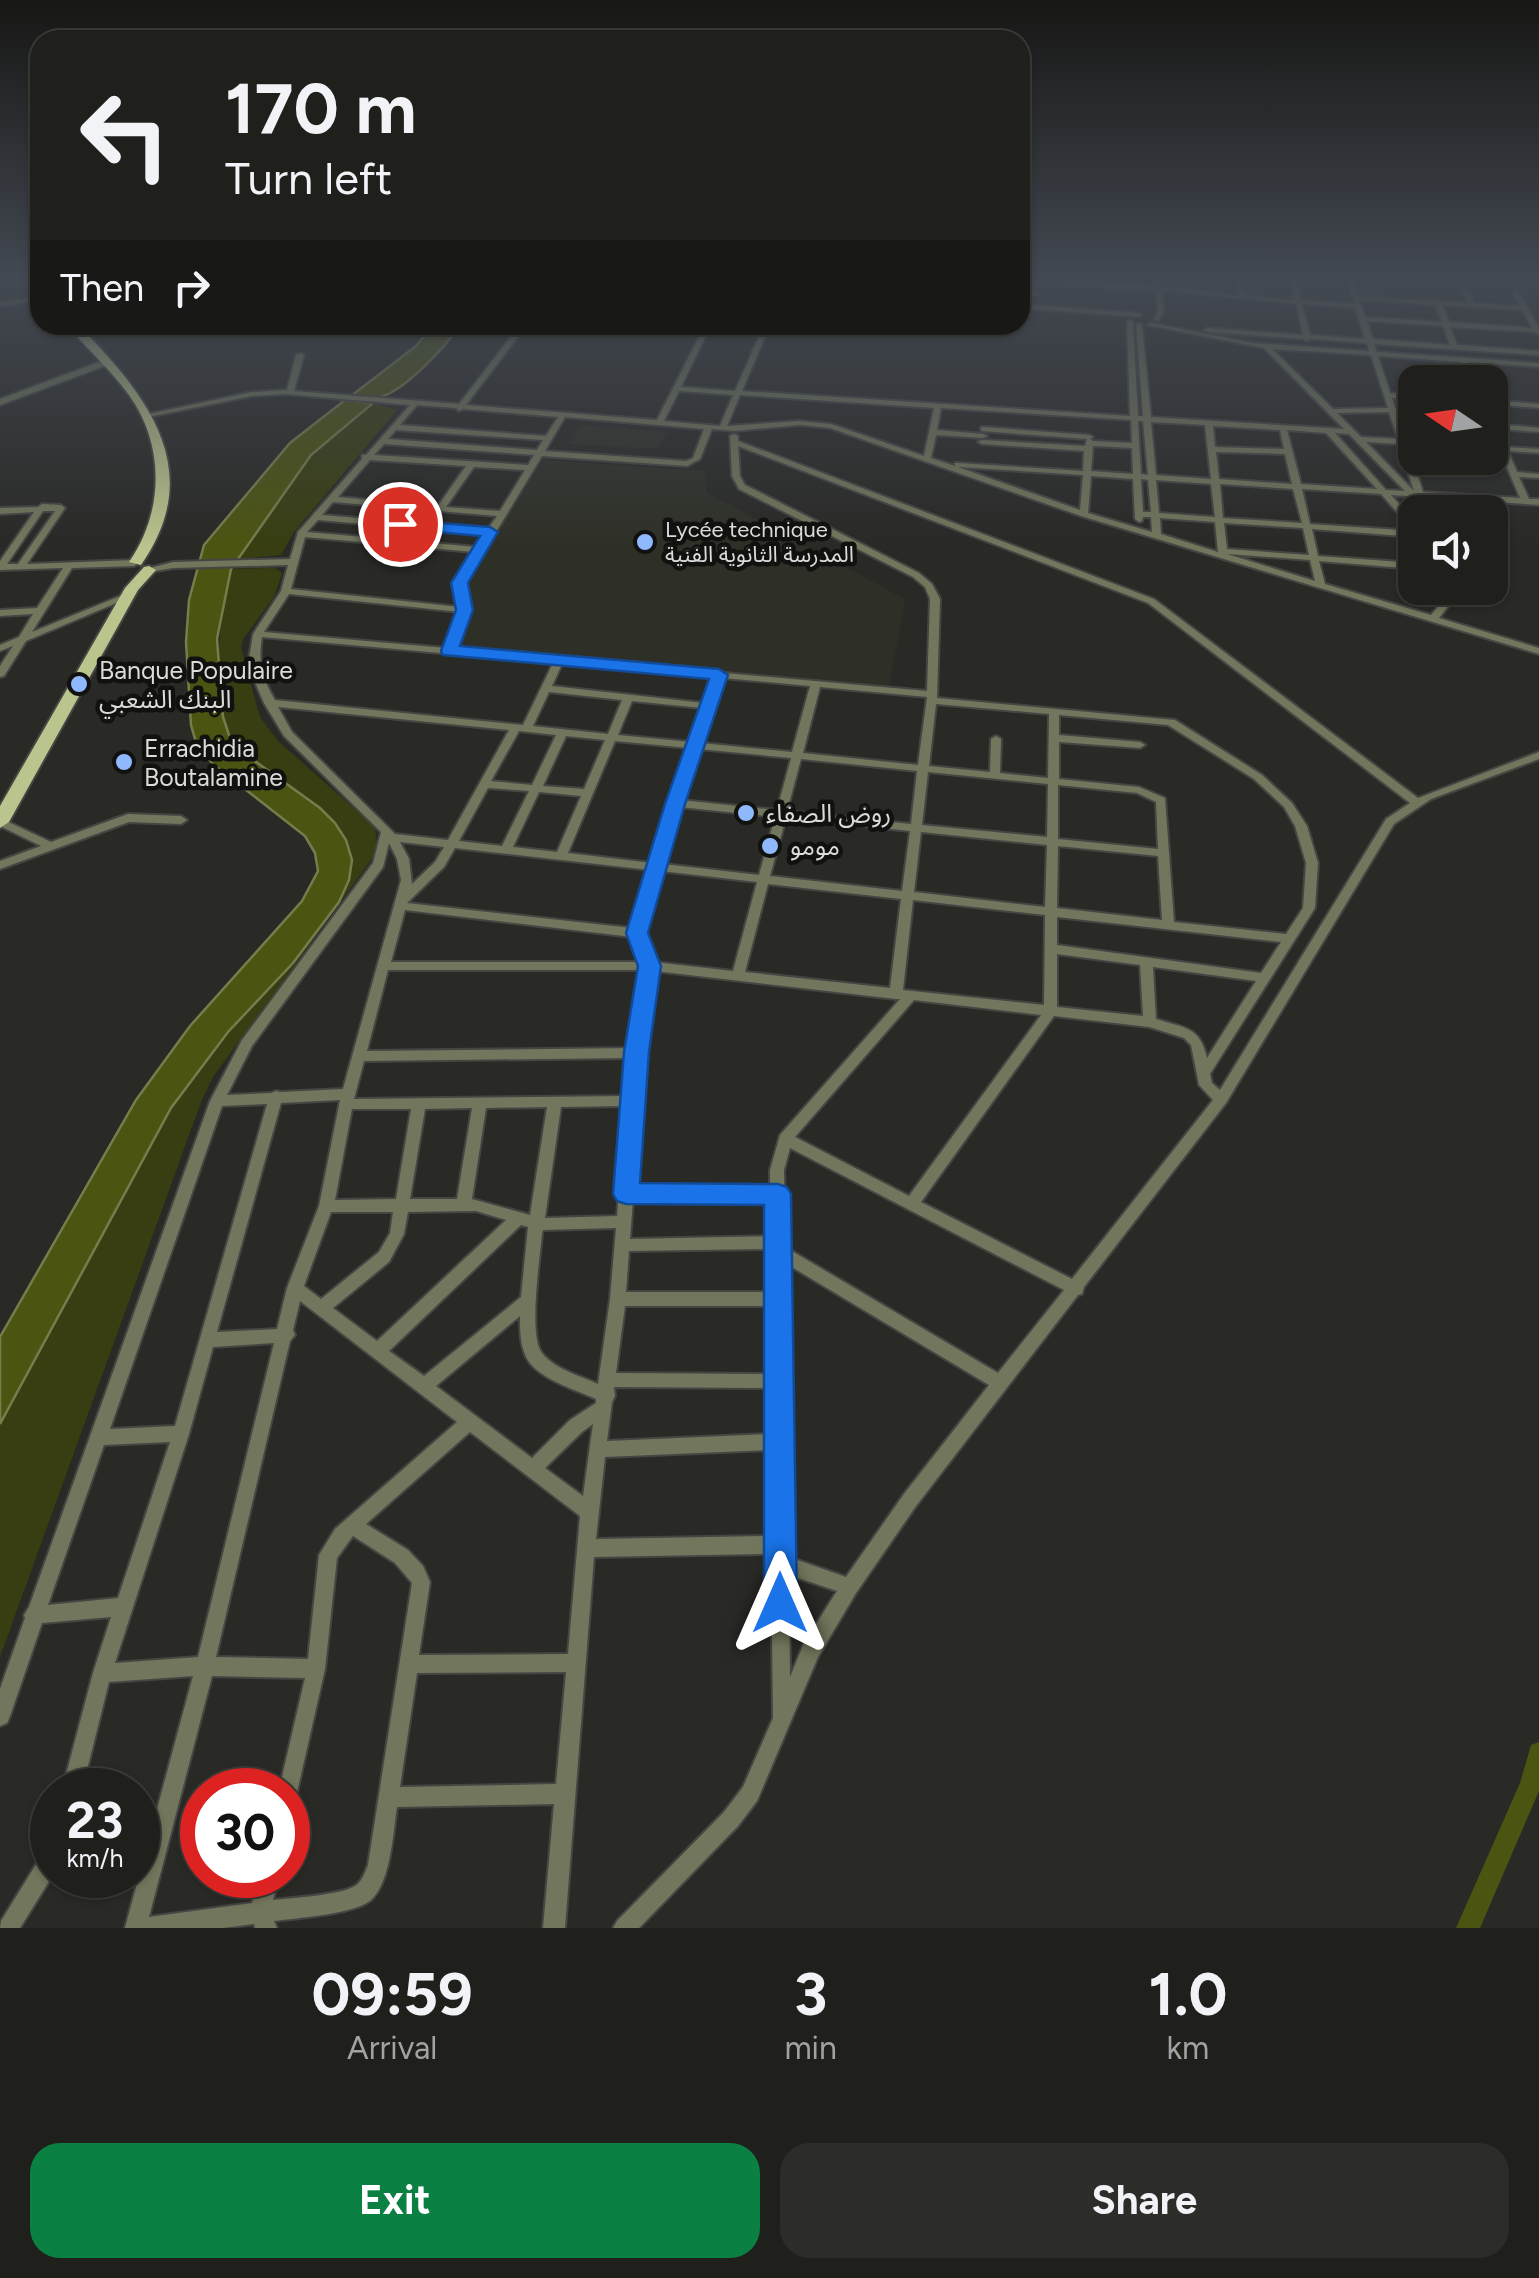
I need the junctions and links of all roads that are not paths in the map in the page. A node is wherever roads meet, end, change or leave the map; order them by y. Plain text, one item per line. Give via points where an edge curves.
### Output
1 (79, 368) edge
2 (112, 368) edge
3 (296, 368) edge
4 (489, 368) edge
5 (687, 368) edge
6 (749, 368) edge
7 (1135, 368) edge
8 (1141, 368) edge
9 (1289, 368) edge
10 (1380, 368) edge
11 (676, 389) junction
12 (290, 392) junction
13 (738, 393) junction
14 (1388, 395) junction
15 (1398, 395) edge
16 (0, 399) edge
17 (1508, 403) edge
18 (414, 404) junction
19 (938, 406) junction
20 (1539, 406) edge
21 (457, 408) junction
22 (987, 409) junction
23 (485, 410) junction
24 (1393, 410) junction
25 (1331, 411) junction
26 (517, 413) junction
27 (148, 415) junction
28 (562, 416) junction
29 (1090, 416) junction
30 (1134, 418) junction
31 (1147, 419) junction
32 (659, 423) junction
33 (1209, 423) junction
34 (1398, 425) edge
35 (1508, 425) edge
36 (708, 426) junction
37 (392, 427) junction
38 (728, 428) junction
39 (1283, 428) junction
40 (436, 430) junction
41 (1539, 430) edge
42 (1329, 431) junction
43 (468, 432) junction
44 (933, 432) junction
45 (501, 435) junction
46 (983, 435) junction
47 (1355, 436) junction
48 (548, 438) junction
49 (380, 441) junction
50 (1398, 441) edge
51 (734, 442) junction
52 (1089, 443) junction
53 (425, 444) junction
54 (1036, 446) junction
55 (1136, 446) junction
56 (458, 447) junction
57 (1212, 449) junction
58 (1508, 449) edge
59 (491, 450) junction
60 (1539, 451) edge
61 (1288, 452) junction
62 (538, 453) junction
63 (365, 457) junction
64 (412, 460) junction
65 (927, 460) junction
66 (446, 462) junction
67 (1508, 462) edge
68 (476, 464) junction
69 (529, 468) junction
70 (1035, 470) junction
71 (977, 471) junction
72 (1086, 473) junction
73 (1514, 474) junction
74 (1412, 475) edge
75 (1137, 476) junction
76 (1539, 476) edge
77 (1152, 478) junction
78 (1215, 482) junction
79 (1297, 487) junction
80 (1384, 492) junction
81 (1416, 494) junction
82 (330, 499) junction
83 (1526, 502) junction
84 (1539, 502) edge
85 (42, 507) junction
86 (440, 509) junction
87 (1398, 509) edge
88 (0, 511) edge
89 (502, 514) junction
90 (1084, 514) junction
91 (1139, 514) junction
92 (1156, 516) junction
93 (314, 517) junction
94 (1220, 521) junction
95 (1307, 526) junction
96 (1398, 529) edge
97 (46, 530) junction
98 (1140, 530) junction
99 (25, 532) junction
100 (490, 532) junction
101 (301, 534) junction
102 (1157, 536) junction
103 (479, 550) junction
104 (1223, 554) junction
105 (1314, 559) junction
106 (292, 562) junction
107 (1398, 565) edge
108 (68, 566) junction
109 (0, 567) edge
110 (20, 567) junction
111 (140, 571) junction
112 (1321, 586) junction
113 (286, 592) junction
114 (1444, 605) edge
115 (464, 610) junction
116 (40, 611) junction
117 (0, 613) edge
118 (1433, 619) junction
119 (258, 634) junction
120 (0, 636) edge
121 (23, 637) junction
122 (0, 648) edge
123 (1539, 650) edge
124 (450, 651) junction
125 (559, 660) junction
126 (0, 674) edge
127 (719, 675) junction
128 (816, 683) junction
129 (546, 689) junction
130 (932, 697) junction
131 (628, 698) junction
132 (269, 703) junction
133 (708, 706) junction
134 (1054, 712) junction
135 (521, 728) junction
136 (563, 732) junction
137 (612, 737) junction
138 (996, 738) dead end
139 (1054, 738) junction
140 (1140, 745) dead end
141 (696, 746) junction
142 (1539, 755) edge
143 (797, 756) junction
144 (923, 768) junction
145 (995, 776) junction
146 (1053, 781) junction
147 (484, 784) junction
148 (536, 789) junction
149 (588, 794) junction
150 (1416, 802) junction
151 (675, 804) junction
152 (781, 814) junction
153 (181, 820) dead end
154 (0, 822) edge
155 (916, 829) junction
156 (389, 835) junction
157 (1052, 843) junction
158 (452, 844) junction
159 (48, 845) junction
160 (506, 850) junction
161 (1163, 853) junction
162 (561, 856) junction
163 (0, 865) edge
164 (655, 867) junction
165 (764, 879) junction
166 (908, 895) junction
167 (402, 902) junction
168 (1051, 912) junction
169 (1168, 925) junction
170 (637, 933) junction
171 (1291, 939) junction
172 (1050, 949) junction
173 (1146, 962) junction
174 (385, 966) junction
175 (649, 966) junction
176 (738, 976) junction
177 (1265, 978) junction
178 (904, 994) junction
179 (1050, 1012) junction
180 (1150, 1022) junction
181 (636, 1052) junction
182 (361, 1056) junction
183 (1206, 1070) junction
184 (276, 1096) junction
185 (348, 1099) junction
186 (1220, 1099) junction
187 (634, 1100) junction
188 (217, 1101) junction
189 (480, 1102) junction
190 (556, 1102) junction
191 (418, 1103) junction
192 (786, 1139) junction
193 (626, 1194) junction
194 (778, 1194) junction
195 (913, 1202) junction
196 (401, 1204) junction
197 (464, 1204) junction
198 (326, 1206) junction
199 (518, 1218) junction
200 (624, 1222) junction
201 (538, 1224) junction
202 (624, 1245) junction
203 (779, 1247) junction
204 (295, 1288) junction
205 (1077, 1289) junction
206 (618, 1299) junction
207 (778, 1299) junction
208 (527, 1301) junction
209 (320, 1308) junction
210 (287, 1335) junction
211 (208, 1340) junction
212 (378, 1351) junction
213 (777, 1381) junction
214 (1000, 1383) junction
215 (424, 1386) junction
216 (607, 1394) junction
217 (470, 1422) junction
218 (181, 1434) junction
219 (100, 1438) junction
220 (780, 1442) junction
221 (599, 1449) junction
222 (533, 1469) junction
223 (589, 1512) junction
224 (354, 1527) junction
225 (586, 1548) junction
226 (780, 1554) junction
227 (850, 1587) junction
228 (124, 1608) junction
229 (33, 1616) junction
230 (574, 1663) junction
231 (411, 1664) junction
232 (205, 1666) junction
233 (316, 1669) junction
234 (102, 1673) junction
235 (0, 1716) edge
236 (781, 1723) junction
237 (78, 1768) edge
238 (294, 1768) edge
239 (563, 1794) junction
240 (390, 1797) junction
241 (30, 1893) edge
242 (263, 1920) edge
243 (8, 1928) edge
244 (136, 1928) edge
245 (147, 1928) edge
246 (554, 1928) edge
247 (624, 1928) edge

1 - 16 street
2 - 27 main road
3 - 12 street
4 - 21 street
5 - 11 street
6 - 13 street
7 - 30 street
8 - 31 street
9 - 25 street
10 - 14 street
11 - 13 street
11 - 32 street
12 - 18 street
12 - 27 street
13 - 19 street
13 - 38 street
14 - 15 street
14 - 24 street
17 - 20 street
18 - 21 street
18 - 37 street
19 - 22 street
19 - 44 street
21 - 23 street
21 - 40 street
22 - 29 street
22 - 46 street
23 - 26 street
23 - 43 street
24 - 25 street
24 - 34 street
25 - 47 street
26 - 28 street
26 - 45 street
27 - 111 main road via 162,472 160,507
28 - 32 street
28 - 48 street
29 - 30 street
29 - 52 street
30 - 31 street
30 - 55 street
31 - 33 street
31 - 77 street
32 - 36 street
33 - 39 street
33 - 57 street
35 - 41 street
36 - 38 street
36 - 62 street via 689,464
37 - 40 street
37 - 49 street
38 - 51 street
38 - 65 street via 819,424
39 - 42 street
39 - 61 street
40 - 43 street
40 - 53 street
42 - 47 street
42 - 80 street
43 - 45 street
43 - 56 street
44 - 46 street
44 - 65 street
45 - 48 street
45 - 59 street
46 - 52 street
46 - 54 street
46 - 71 street
47 - 50 street
47 - 81 street
48 - 62 street
49 - 53 street
49 - 63 street
51 - 130 street via 742,487 929,586 937,610
51 - 150 street via 1151,601
52 - 54 street
52 - 55 street
52 - 72 street
53 - 56 street
53 - 64 street
54 - 70 street
55 - 75 street
56 - 59 street
56 - 66 street
57 - 61 street
57 - 78 street
58 - 60 street
59 - 62 street
59 - 68 street
61 - 79 street
62 - 69 street
63 - 64 street
63 - 82 street
64 - 66 street
65 - 71 street
66 - 68 street
67 - 73 street
68 - 69 street
68 - 86 street
69 - 89 street
70 - 71 street
70 - 72 street
71 - 90 street
72 - 75 street
72 - 90 street
73 - 76 street
73 - 83 street
74 - 81 street
75 - 77 street
75 - 91 street
77 - 78 street
77 - 92 street
78 - 79 street
78 - 94 street
79 - 80 street
79 - 95 street
80 - 81 street
80 - 87 street
81 - 83 street
82 - 86 street
82 - 93 street
83 - 84 street
85 - 88 street
85 - 97 street via 61,508
85 - 99 street
86 - 89 street
89 - 100 street
90 - 98 street
91 - 92 street
91 - 98 street
92 - 94 street
92 - 102 street
93 - 100 street
93 - 101 street
94 - 95 street
94 - 104 street
95 - 96 street
95 - 105 street
97 - 99 street
97 - 110 street
98 - 102 street
99 - 109 street
100 - 103 street
101 - 103 street
101 - 106 street
102 - 104 street
103 - 115 street via 459,586
104 - 105 street
104 - 112 street
105 - 107 street
105 - 112 street
106 - 111 street
106 - 113 street
108 - 110 street
108 - 111 street
108 - 116 street
109 - 110 street
111 - 121 street
111 - 154 main road
112 - 118 street
113 - 115 street
113 - 119 street
114 - 118 street
115 - 124 street
116 - 117 street
116 - 121 street
118 - 123 street
119 - 124 street
119 - 132 street via 254,659
120 - 121 street
121 - 122 street
121 - 126 street
124 - 125 street
125 - 127 street
125 - 129 street
127 - 128 street
127 - 133 street
128 - 130 street
128 - 143 street
129 - 131 street
129 - 135 street
130 - 134 street
130 - 144 street
131 - 133 street
131 - 137 street
132 - 135 street
132 - 156 street via 288,734
133 - 141 street
134 - 139 street
134 - 171 street via 1170,722 1275,790 1302,826 1312,863 1310,908
135 - 136 street
135 - 147 street
136 - 137 street
136 - 148 street
137 - 141 street
137 - 149 street
138 - 145 street
139 - 140 street
139 - 146 street
141 - 143 street
141 - 151 street
142 - 150 street
143 - 144 street
143 - 152 street
144 - 145 street
144 - 155 street
145 - 146 street
146 - 157 street
146 - 161 street via 1159,796
147 - 148 street
147 - 158 street
148 - 149 street
148 - 160 street
149 - 162 street
150 - 186 street via 1376,842
151 - 152 street
151 - 164 street
152 - 155 street
152 - 165 street
153 - 159 street via 128,818
154 - 159 street
155 - 157 street
155 - 166 street
156 - 158 street
156 - 167 street via 405,870
156 - 188 street via 379,864 246,1044
157 - 161 street
157 - 168 street
158 - 160 street
158 - 167 street
159 - 163 street
160 - 162 street
161 - 169 street
162 - 164 street
164 - 165 street
164 - 170 street
165 - 166 street
165 - 176 street
166 - 168 street
166 - 178 street
167 - 170 street
167 - 174 street
168 - 169 street
168 - 172 street
169 - 171 street
170 - 175 street
171 - 177 street
172 - 173 street
172 - 179 street
173 - 177 street
173 - 180 street
174 - 175 street
174 - 182 street
175 - 176 street
175 - 181 street
176 - 178 street
177 - 183 street
178 - 179 street
178 - 192 street
179 - 180 street
179 - 195 street
180 - 183 street via 1189,1035
181 - 182 street
181 - 187 street
182 - 185 street
183 - 186 street via 1206,1084
184 - 185 street
184 - 188 street
184 - 211 street
185 - 191 street
185 - 198 street
186 - 205 street
187 - 190 street
187 - 193 street
188 - 219 street
189 - 190 street
189 - 191 street
189 - 197 street
190 - 201 street
191 - 196 street
192 - 194 street
192 - 195 street
193 - 194 street
193 - 200 street
194 - 203 street
195 - 205 street
196 - 197 street
196 - 198 street
196 - 209 street via 402,1223 384,1258
197 - 199 street
198 - 204 street
199 - 201 street
199 - 212 street
200 - 201 street
200 - 202 street
201 - 208 street
202 - 203 street
202 - 206 street
203 - 207 street
203 - 214 street
204 - 209 street
204 - 210 street
205 - 214 street
206 - 207 street
206 - 216 street
207 - 213 street
208 - 215 street
208 - 216 street via 533,1354
209 - 212 street
210 - 211 street
210 - 232 street
211 - 218 street
212 - 215 street
213 - 216 street
213 - 220 street
214 - 227 street
215 - 217 street
216 - 221 street
216 - 222 street
217 - 222 street
217 - 224 street
218 - 219 street
218 - 228 street
219 - 229 street
220 - 221 street
220 - 226 street
221 - 223 street
222 - 223 street
223 - 225 street
224 - 231 street via 393,1550 419,1577
224 - 233 street via 328,1555
225 - 226 street
225 - 230 street
226 - 227 street
226 - 236 street
227 - 236 street via 811,1650
228 - 229 street
228 - 234 street
229 - 235 street
230 - 231 street
230 - 239 street
231 - 240 street
232 - 233 street
232 - 234 street
232 - 244 street
233 - 238 street
234 - 237 street
236 - 247 street via 750,1794 731,1819
239 - 240 street
239 - 246 street
240 - 242 street via 367,1890 358,1898
241 - 243 street
242 - 245 street

